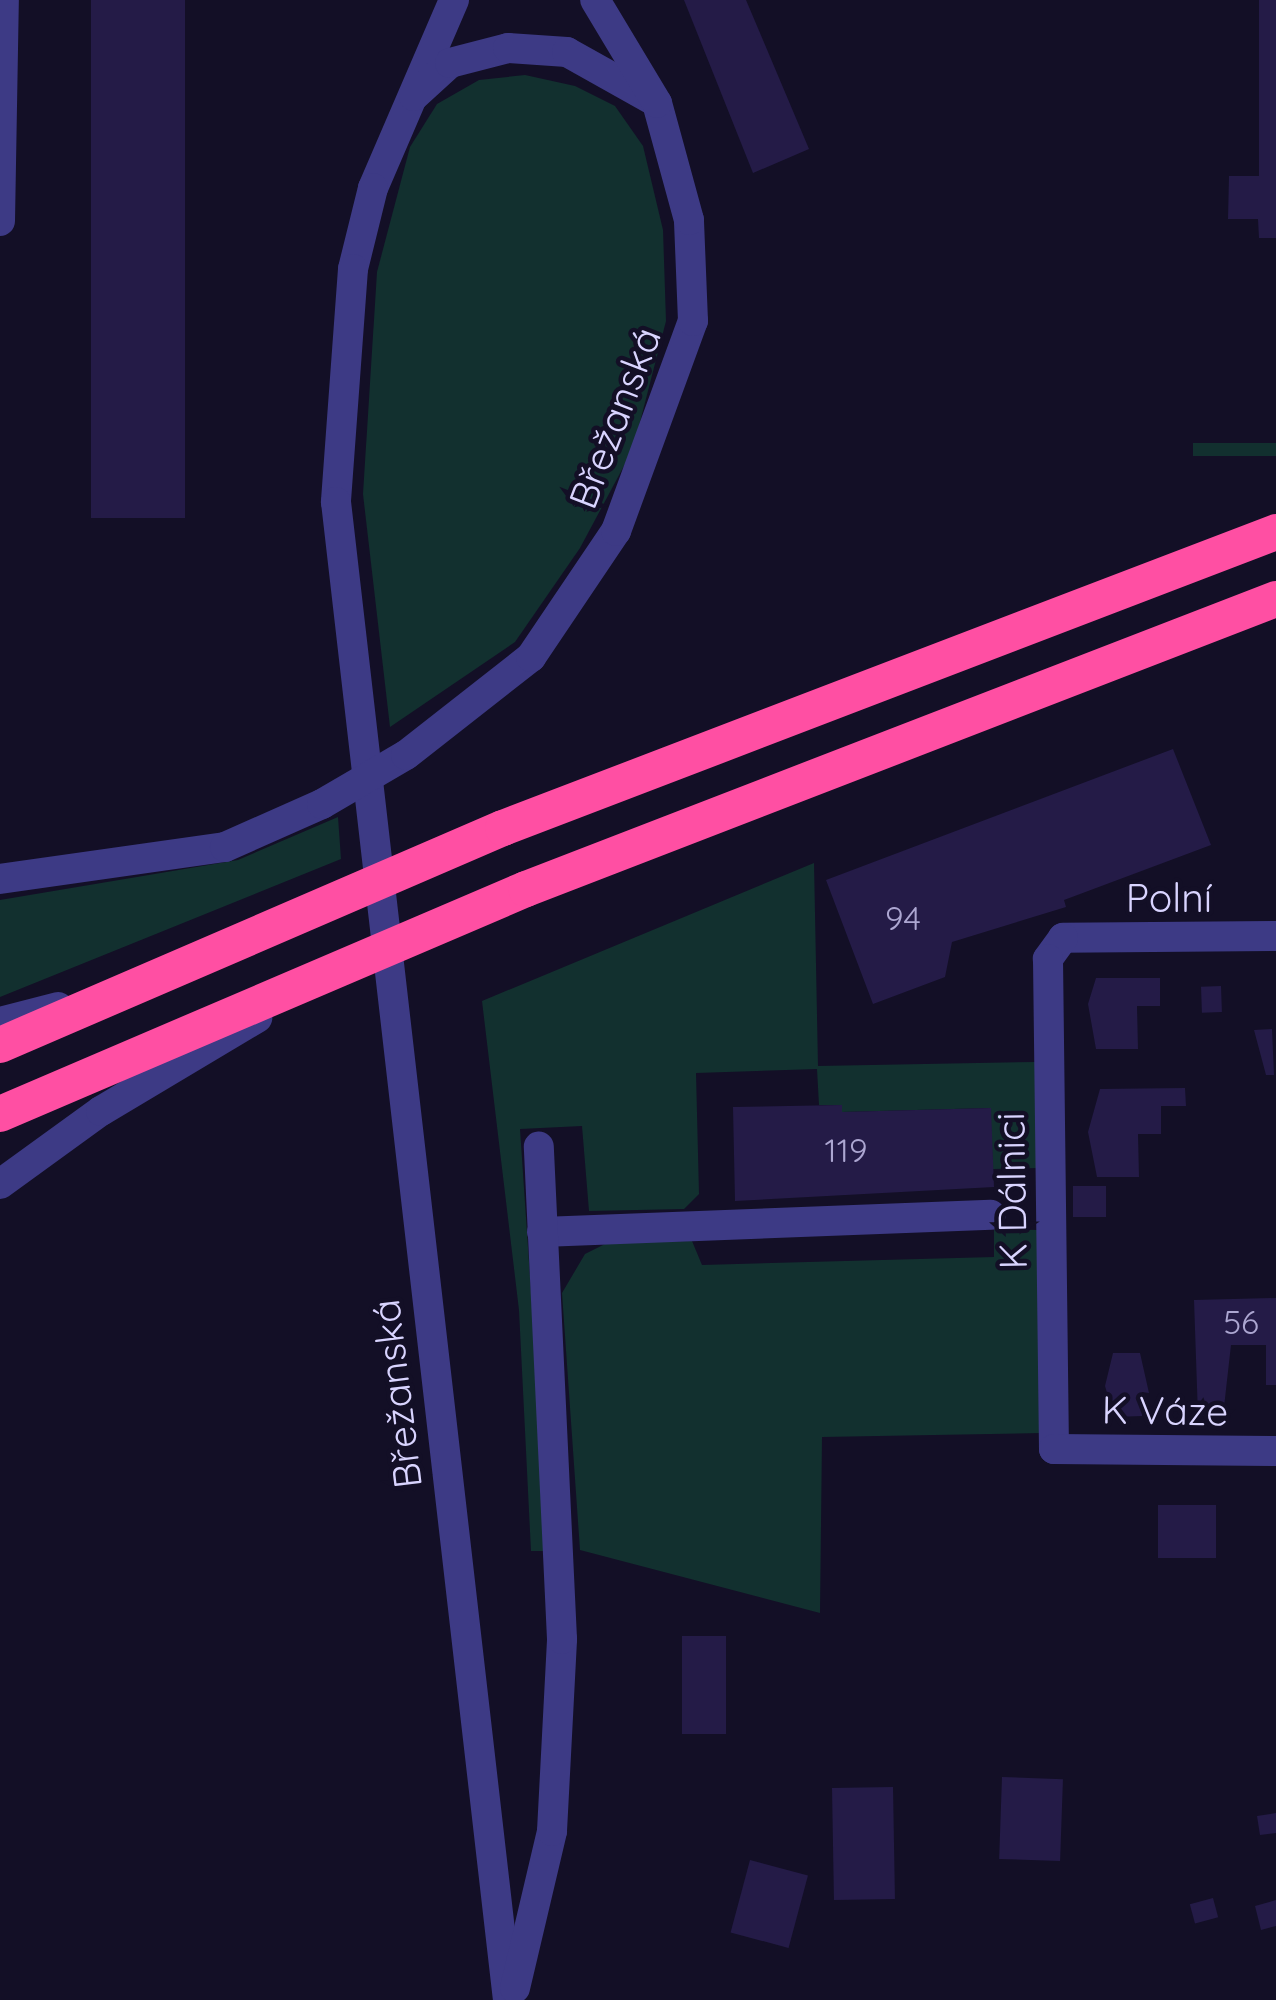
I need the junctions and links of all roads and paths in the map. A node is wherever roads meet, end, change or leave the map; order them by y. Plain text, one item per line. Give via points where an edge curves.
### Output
1 (4, 0) edge
2 (454, 0) edge
3 (595, 0) edge
4 (657, 103) junction
5 (405, 104) junction
6 (0, 220) edge
7 (1276, 532) edge
8 (1276, 599) edge
9 (0, 879) edge
10 (1276, 936) edge
11 (1063, 938) joint
12 (352, 962) junction
13 (133, 986) junction
14 (0, 1022) edge
15 (0, 1045) edge
16 (0, 1114) edge
17 (539, 1147) dead end
18 (0, 1184) edge
19 (991, 1215) dead end
20 (542, 1232) junction
21 (1054, 1449) joint
22 (1276, 1451) edge
23 (510, 2000) edge

1 - 6 street
2 - 5 street, Břežanská
3 - 4 street, Břežanská
4 - 5 street via 568,52 508,48 450,63
4 - 9 street, Břežanská via 689,220 693,321 616,531 531,656 406,755 225,847
5 - 23 street, Břežanská via 353,269 336,502
7 - 13 highway via 825,699
8 - 12 highway via 880,747
10 - 11 street, Polní
11 - 21 street, K Dálnici via 1048,959
12 - 16 highway
12 - 18 street via 101,1111
13 - 14 street
13 - 15 highway
17 - 20 street
19 - 20 street
20 - 23 street via 562,1639 552,1831
21 - 22 street, K Váze

